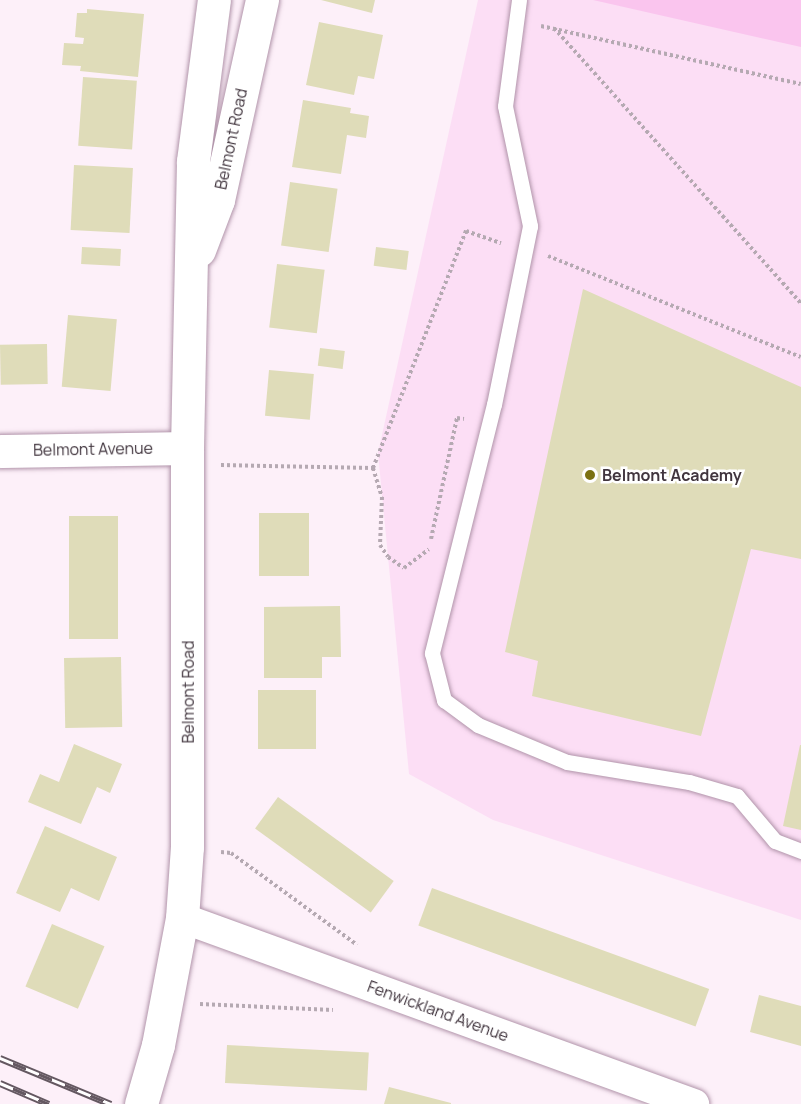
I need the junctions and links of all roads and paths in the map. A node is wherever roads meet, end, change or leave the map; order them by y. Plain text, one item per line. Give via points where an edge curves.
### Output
1 (214, 0) edge
2 (262, 0) edge
3 (519, 0) edge
4 (516, 20) junction
5 (554, 28) junction
6 (801, 84) edge
7 (525, 251) junction
8 (190, 274) junction
9 (801, 303) edge
10 (801, 357) edge
11 (489, 423) junction
12 (0, 451) edge
13 (187, 456) junction
14 (373, 468) junction
15 (801, 851) edge
16 (182, 918) junction
17 (141, 1104) edge
18 (694, 1104) edge

1 - 8 street, Belmont Road via 193,161
2 - 8 street, Belmont Road via 218,200
3 - 4 lane
4 - 5 path
4 - 7 lane via 505,106 530,226
5 - 6 path
5 - 9 path
7 - 10 path via 564,259
7 - 11 lane
7 - 14 path via 466,231
8 - 13 street, Belmont Road
11 - 14 path via 458,418 429,551 404,568 388,557 380,545 382,497
11 - 15 lane via 432,653 444,700 478,725 567,762 689,782 737,796 775,841
12 - 13 street, Belmont Avenue
13 - 14 path
13 - 16 street, Belmont Road via 189,813
16 - 17 street, Belmont Road via 158,1045
16 - 18 street, Fenwickland Avenue

